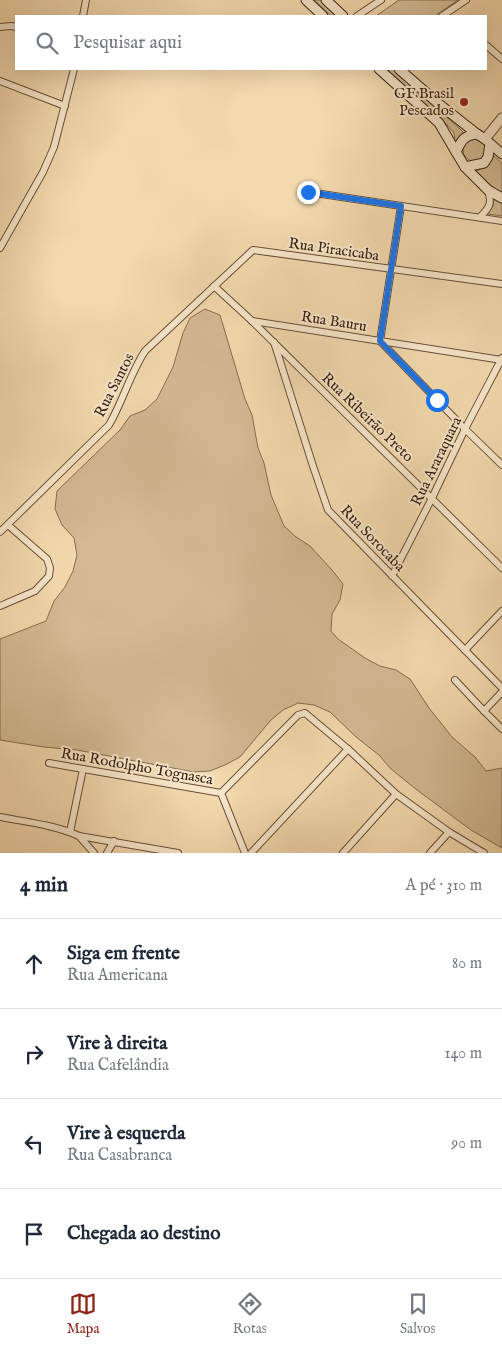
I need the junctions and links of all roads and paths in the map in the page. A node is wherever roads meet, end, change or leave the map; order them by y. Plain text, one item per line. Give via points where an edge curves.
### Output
1 (86, 0) edge
2 (306, 0) edge
3 (326, 0) edge
4 (381, 0) edge
5 (466, 0) edge
6 (83, 15) edge
7 (322, 15) edge
8 (342, 15) edge
9 (358, 15) edge
10 (446, 15) edge
11 (0, 27) edge
12 (15, 28) edge
13 (487, 46) edge
14 (502, 59) edge
15 (74, 70) edge
16 (380, 70) edge
17 (400, 70) edge
18 (0, 81) edge
19 (65, 106) junction
20 (502, 118) edge
21 (484, 139) junction
22 (456, 152) junction
23 (502, 154) edge
24 (466, 167) junction
25 (488, 190) junction
26 (308, 192) dead end
27 (502, 198) edge
28 (401, 206) junction
29 (480, 217) junction
30 (502, 221) edge
31 (0, 248) edge
32 (253, 250) joint
33 (390, 269) junction
34 (502, 284) edge
35 (214, 286) junction
36 (251, 320) junction
37 (380, 341) junction
38 (274, 342) junction
39 (502, 359) edge
40 (465, 428) junction
41 (502, 465) edge
42 (432, 498) junction
43 (8, 525) junction
44 (0, 532) edge
45 (502, 568) edge
46 (392, 576) junction
47 (0, 606) edge
48 (502, 611) edge
49 (465, 650) junction
50 (455, 680) dead end
51 (502, 688) edge
52 (502, 692) edge
53 (484, 710) junction
54 (502, 729) edge
55 (348, 749) junction
56 (49, 763) dead end
57 (83, 768) junction
58 (221, 793) junction
59 (396, 794) junction
60 (0, 817) edge
61 (70, 832) junction
62 (449, 832) junction
63 (80, 836) junction
64 (114, 841) junction
65 (94, 853) edge
66 (107, 853) edge
67 (178, 853) edge
68 (245, 853) edge
69 (251, 853) edge
70 (343, 853) edge
71 (430, 853) edge
72 (484, 853) edge

1 - 6 street
2 - 7 main road
3 - 8 main road
4 - 9 street
5 - 10 street
11 - 12 street
13 - 14 street
15 - 19 street
16 - 22 main road via 439,123
17 - 21 main road
18 - 19 street
19 - 31 street via 54,147 43,172
20 - 21 main road
21 - 22 main road via 470,135
21 - 23 main road
21 - 24 main road via 488,157 484,163
22 - 24 main road
24 - 25 main road
25 - 27 main road
25 - 29 street via 491,200
26 - 28 street
28 - 29 street
28 - 33 street
29 - 30 street
32 - 33 street, Rua Piracicaba
32 - 35 street, Rua Santos
33 - 34 street, Rua Piracicaba
33 - 37 street
35 - 36 street, Rua Ribeirão Preto
35 - 43 street, Rua Santos via 145,351 110,425
36 - 37 street, Rua Bauru
36 - 38 street, Rua Ribeirão Preto
37 - 39 street, Rua Bauru
37 - 40 street
38 - 42 street, Rua Ribeirão Preto
38 - 46 street, Rua Sorocaba via 328,510
39 - 40 street, Rua Araraquara
40 - 41 street
40 - 42 street, Rua Araraquara
42 - 45 street, Rua Ribeirão Preto
42 - 46 street, Rua Araraquara
43 - 44 street, Rua Santos
43 - 47 street via 48,559 50,568 49,576 36,591
46 - 49 street, Rua Sorocaba
48 - 49 street
49 - 51 street, Rua Sorocaba
50 - 53 street
52 - 53 street
53 - 54 street
55 - 58 street via 305,713 298,715
55 - 59 street
55 - 69 street
56 - 57 street, Rua Rodolpho Tognasca
57 - 58 street, Rua Rodolpho Tognasca
57 - 61 street
58 - 68 street
59 - 62 street
59 - 70 street
60 - 61 street
61 - 63 street
62 - 71 street
62 - 72 street
63 - 64 street
63 - 65 street
64 - 66 street
64 - 67 street

